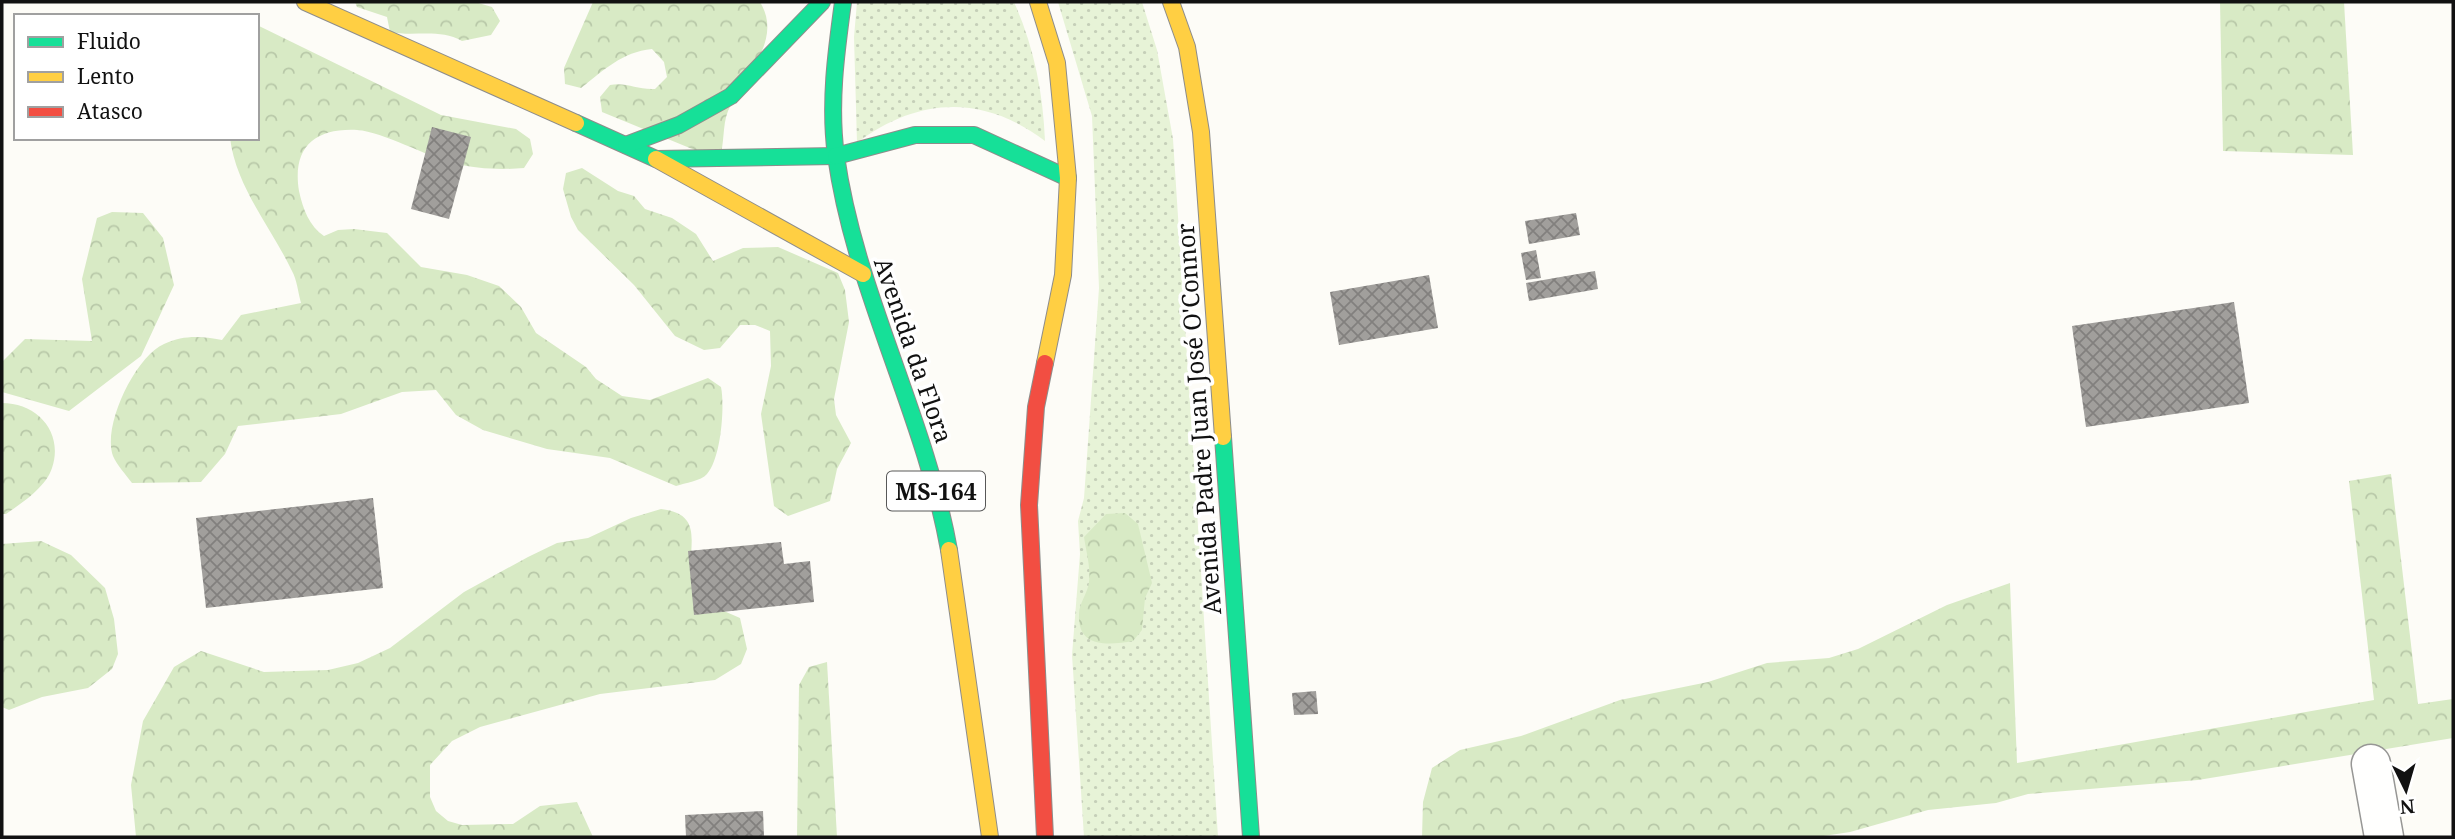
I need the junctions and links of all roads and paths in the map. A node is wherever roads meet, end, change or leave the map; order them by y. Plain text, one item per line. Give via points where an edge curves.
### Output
1 (305, 2) edge
2 (822, 2) edge
3 (843, 2) edge
4 (1038, 2) edge
5 (1171, 2) edge
6 (626, 145) junction
7 (836, 156) junction
8 (656, 159) junction
9 (1068, 178) junction
10 (863, 274) junction
11 (2371, 764) dead end
12 (990, 837) edge
13 (1045, 837) edge
14 (1251, 837) edge
15 (2384, 837) edge

1 - 6 main road
2 - 6 main road via 731,96 679,125
3 - 7 main road, Avenida da Flora / MS-164 via 832,88
4 - 9 main road via 1057,63
5 - 14 main road, Avenida Padre Juan José O'Connor via 1187,47 1201,132
6 - 8 main road
7 - 8 main road
7 - 9 main road via 915,135 974,135
7 - 10 main road, Avenida da Flora / MS-164
8 - 10 main road
9 - 13 main road via 1063,275 1037,407 1029,505
10 - 12 main road, Avenida da Flora / MS-164 via 913,409 943,514
11 - 15 street

